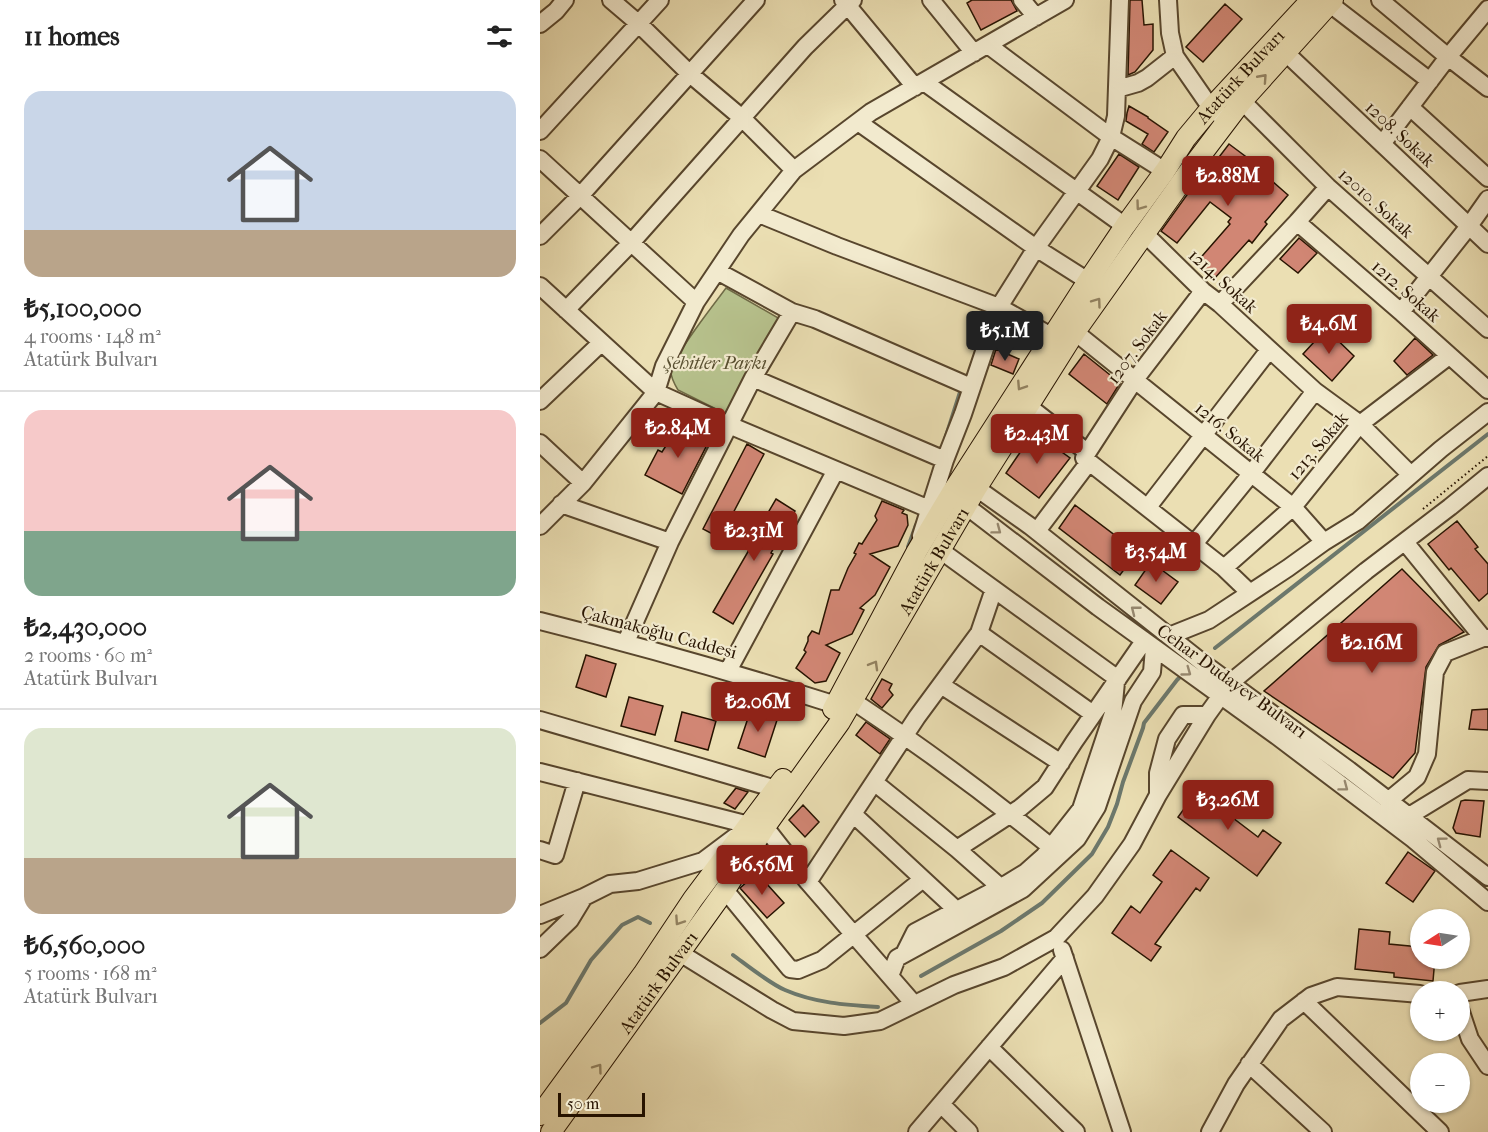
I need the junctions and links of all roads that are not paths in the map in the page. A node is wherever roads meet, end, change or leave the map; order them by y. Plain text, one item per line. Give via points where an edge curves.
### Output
1 (565, 0) edge
2 (611, 0) edge
3 (660, 0) edge
4 (756, 0) edge
5 (931, 0) edge
6 (1022, 0) edge
7 (1065, 0) edge
8 (1119, 0) edge
9 (1168, 0) edge
10 (1380, 0) edge
11 (1325, 1) edge
12 (848, 2) edge
13 (1488, 9) edge
14 (1036, 17) junction
15 (638, 23) junction
16 (540, 24) edge
17 (981, 49) junction
18 (1286, 53) junction
19 (1175, 56) junction
20 (1448, 57) junction
21 (690, 74) junction
22 (1430, 81) junction
23 (920, 84) junction
24 (1488, 88) edge
25 (1117, 89) junction
26 (1242, 101) junction
27 (1410, 107) junction
28 (1211, 108) junction
29 (742, 118) junction
30 (1227, 121) junction
31 (858, 122) junction
32 (540, 131) edge
33 (1111, 137) junction
34 (1382, 144) junction
35 (540, 159) edge
36 (794, 170) junction
37 (1165, 171) junction
38 (1488, 178) edge
39 (1328, 187) junction
40 (1075, 191) junction
41 (580, 196) junction
42 (1488, 199) edge
43 (759, 214) junction
44 (1298, 222) junction
45 (1125, 226) junction
46 (1469, 226) junction
47 (1145, 234) junction
48 (540, 236) edge
49 (631, 243) junction
50 (1488, 244) edge
51 (1036, 248) junction
52 (717, 271) junction
53 (1429, 277) junction
54 (1088, 281) junction
55 (1203, 291) junction
56 (543, 296) edge
57 (696, 302) junction
58 (1220, 304) junction
59 (999, 307) junction
60 (566, 310) junction
61 (792, 312) junction
62 (1401, 312) junction
63 (1488, 329) edge
64 (1075, 332) junction
65 (1053, 337) junction
66 (601, 343) junction
67 (1269, 350) junction
68 (1449, 356) junction
69 (753, 378) junction
70 (1134, 381) junction
71 (971, 387) junction
72 (1488, 390) edge
73 (1315, 391) junction
74 (656, 392) junction
75 (540, 401) edge
76 (1028, 406) junction
77 (1488, 412) edge
78 (1360, 424) junction
79 (729, 425) junction
80 (1202, 435) junction
81 (540, 443) edge
82 (1087, 457) junction
83 (945, 460) junction
84 (836, 470) junction
85 (1251, 474) junction
86 (1410, 474) junction
87 (1488, 476) edge
88 (583, 483) junction
89 (963, 487) junction
90 (561, 504) junction
91 (966, 507) junction
92 (1148, 507) junction
93 (1293, 507) junction
94 (929, 509) junction
95 (540, 526) edge
96 (1037, 531) junction
97 (670, 542) junction
98 (1324, 542) junction
99 (1405, 542) junction
100 (1194, 544) junction
101 (940, 550) junction
102 (917, 551) junction
103 (1224, 568) junction
104 (994, 589) junction
105 (1251, 593) junction
106 (540, 621) edge
107 (979, 633) junction
108 (1169, 636) junction
109 (1485, 638) edge
110 (626, 642) junction
111 (1149, 644) junction
112 (728, 671) junction
113 (1117, 680) junction
114 (941, 685) junction
115 (1225, 689) junction
116 (844, 703) junction
117 (1093, 714) junction
118 (540, 720) edge
119 (905, 736) junction
120 (1060, 763) junction
121 (540, 772) edge
122 (577, 781) junction
123 (1488, 781) edge
124 (874, 783) junction
125 (776, 789) junction
126 (1388, 801) junction
127 (853, 814) junction
128 (1011, 814) junction
129 (1409, 816) junction
130 (753, 827) junction
131 (1051, 847) junction
132 (957, 849) junction
133 (540, 850) edge
134 (1488, 877) edge
135 (923, 879) junction
136 (808, 882) junction
137 (725, 890) junction
138 (1005, 892) junction
139 (584, 897) junction
140 (1488, 902) edge
141 (540, 915) edge
142 (962, 915) junction
143 (853, 935) junction
144 (1056, 938) junction
145 (540, 949) edge
146 (680, 953) junction
147 (1065, 958) junction
148 (890, 976) junction
149 (1488, 989) edge
150 (1470, 992) edge
151 (1410, 993) edge
152 (1304, 1001) junction
153 (914, 1004) junction
154 (1470, 1040) edge
155 (989, 1047) junction
156 (1250, 1064) junction
157 (1488, 1066) edge
158 (941, 1104) junction
159 (540, 1115) edge
160 (551, 1132) edge
161 (917, 1132) edge
162 (969, 1132) edge
163 (1077, 1132) edge
164 (1122, 1132) edge
165 (1210, 1132) edge
166 (1323, 1132) edge
167 (1440, 1132) edge

1 - 16 street
2 - 15 street
3 - 15 street
4 - 21 street
5 - 17 street
6 - 14 street
7 - 14 street
8 - 25 street
9 - 19 street
10 - 20 street
11 - 18 main road, Atatürk Bulvarı
11 - 22 street
11 - 28 main road, Atatürk Bulvarı
12 - 23 street
12 - 29 street
13 - 20 street
14 - 17 street
15 - 21 street
15 - 32 street
17 - 23 street
17 - 33 street
26 -> 18 main road, Atatürk Bulvarı
18 - 34 street, 1208. Sokak
19 - 25 street via 1147,78
19 - 28 street
20 - 22 street
20 - 24 street
21 - 29 street
21 - 41 street
22 - 27 street
23 - 31 street
23 - 40 street
25 - 33 street
26 - 30 main road, Atatürk Bulvarı
26 - 39 street, 12010. Sokak
27 - 34 street
27 - 38 street
28 - 30 street
28 - 37 main road, Atatürk Bulvarı
29 - 36 street
29 - 49 street
30 - 47 main road, Atatürk Bulvarı
31 - 36 street
31 - 51 street
33 - 37 street
33 - 40 street via 1100,159
34 - 46 street, 1208. Sokak
35 - 41 street
36 - 43 street
37 -> 45 main road, Atatürk Bulvarı
39 - 44 street
39 - 53 street, 12010. Sokak
40 - 45 street
40 - 51 street
41 - 48 street
41 - 49 street
42 - 46 street
43 - 52 street
43 - 59 street
44 - 58 street
44 - 62 street, 1212. Sokak
45 - 54 main road, Atatürk Bulvarı
46 - 50 street, 1208. Sokak
46 - 53 street
47 - 55 street, 1214. Sokak
64 -> 47 main road, Atatürk Bulvarı
49 - 57 street
49 - 60 street
51 - 54 street
51 - 59 street
52 - 57 street
52 - 61 street
53 - 62 street
53 - 63 street, 12010. Sokak
54 - 65 main road, Atatürk Bulvarı
55 - 58 street, 1214. Sokak
55 - 70 street, 1207. Sokak
56 - 60 street
57 - 74 street via 664,366
58 - 67 street, 1214. Sokak
59 - 65 street
59 - 71 street
60 - 66 street
61 - 69 street
61 - 71 street
62 - 68 street, 1212. Sokak
64 - 70 street, 1216. Sokak
64 - 76 main road, Atatürk Bulvarı
65 -> 89 main road, Atatürk Bulvarı
66 - 74 street
66 - 75 street
67 - 73 street, 1214. Sokak
67 - 80 street
68 - 72 street, 1212. Sokak
68 - 78 street, 1213. Sokak
69 - 79 street
69 - 83 street
70 - 80 street, 1216. Sokak
70 - 82 street, 1207. Sokak
71 - 83 street
73 - 78 street, 1214. Sokak
73 - 85 street
74 - 79 street
74 - 88 street
76 - 82 street
76 - 89 main road, Atatürk Bulvarı
77 - 86 street
78 - 86 street, 1214. Sokak
78 - 93 street, 1213. Sokak
79 - 84 street
79 - 97 street
80 - 85 street, 1216. Sokak
80 - 92 street
81 - 88 street
82 - 92 street
82 - 96 street, 1207. Sokak
83 - 94 street
84 - 94 street
84 - 112 street
85 - 93 street, 1216. Sokak
85 - 100 street
86 - 98 street via 1358,521
87 - 99 street
88 - 90 street
89 - 91 main road, Atatürk Bulvarı
89 - 96 street, Cehar Dudayev Bulvarı
89 - 102 main road, Atatürk Bulvarı
90 - 95 street
90 - 97 street
91 - 101 main road, Atatürk Bulvarı
91 -> 111 street, Cehar Dudayev Bulvarı
92 - 100 street
93 - 98 street, 1216. Sokak
93 - 103 street, 1213. Sokak
94 - 102 street
108 -> 96 street, Cehar Dudayev Bulvarı
97 - 110 street
98 - 105 street
99 - 109 street
99 - 115 street
100 - 103 street
101 - 104 street
116 -> 101 main road, Atatürk Bulvarı
102 - 116 main road, Atatürk Bulvarı
103 - 105 street
104 - 107 street
104 - 113 street
105 - 108 street via 1209,620
106 - 110 street, Çakmakoğlu Caddesi
107 - 114 street
107 - 117 street
108 - 115 street, Cehar Dudayev Bulvarı
109 - 126 street via 1445,653 1435,672 1427,754 1416,777
110 - 112 street, Çakmakoğlu Caddesi
111 - 113 street
111 -> 115 street, Cehar Dudayev Bulvarı
111 - 138 street via 1152,672 1132,701 1097,807 1077,839 1023,889
112 - 116 street, Çakmakoğlu Caddesi
113 - 117 street
113 - 131 street via 1113,713 1081,809
114 - 119 street
114 - 120 street
115 - 126 street, Cehar Dudayev Bulvarı
115 -> 140 street, Cehar Dudayev Bulvarı
115 - 144 street via 1132,844 1095,896
116 - 119 street, Çakmakoğlu Caddesi
116 - 125 main road, Atatürk Bulvarı
116 - 130 main road, Atatürk Bulvarı via 840,722
117 - 120 street
118 - 125 street
119 - 124 street
119 - 128 street, Çakmakoğlu Caddesi
120 - 128 street via 1045,787
121 - 122 street
122 - 130 street
122 - 133 street via 555,855
123 - 129 street via 1468,780
124 - 127 street
124 - 132 street
125 - 130 main road, Atatürk Bulvarı
126 - 129 street, Cehar Dudayev Bulvarı
127 - 135 street
127 - 136 street
128 - 131 street, Çakmakoğlu Caddesi
128 - 132 street
134 -> 129 street, Cehar Dudayev Bulvarı
130 - 136 street
130 - 137 main road, Atatürk Bulvarı
130 - 139 street via 703,861 638,881 610,884
130 -> 159 main road, Atatürk Bulvarı via 693,899
131 - 138 street
132 - 138 street
135 - 142 street
135 - 143 street
136 - 143 street
137 - 143 street via 790,969 798,970 822,960
137 - 146 main road, Atatürk Bulvarı
138 - 142 street
139 - 141 street
139 - 145 street via 570,920
142 - 148 street via 915,932
143 - 148 street
144 - 147 street
144 - 153 street via 1004,967
146 - 153 street via 793,1021 844,1026 880,1021
160 -> 146 main road, Atatürk Bulvarı
147 - 155 street
147 - 164 street
148 - 153 street
149 - 150 street
151 - 152 street via 1337,987
152 - 156 street via 1281,1019
152 - 167 street
154 - 157 street
155 - 158 street
155 - 163 street
156 - 165 street
156 - 166 street
158 - 161 street
158 - 162 street

